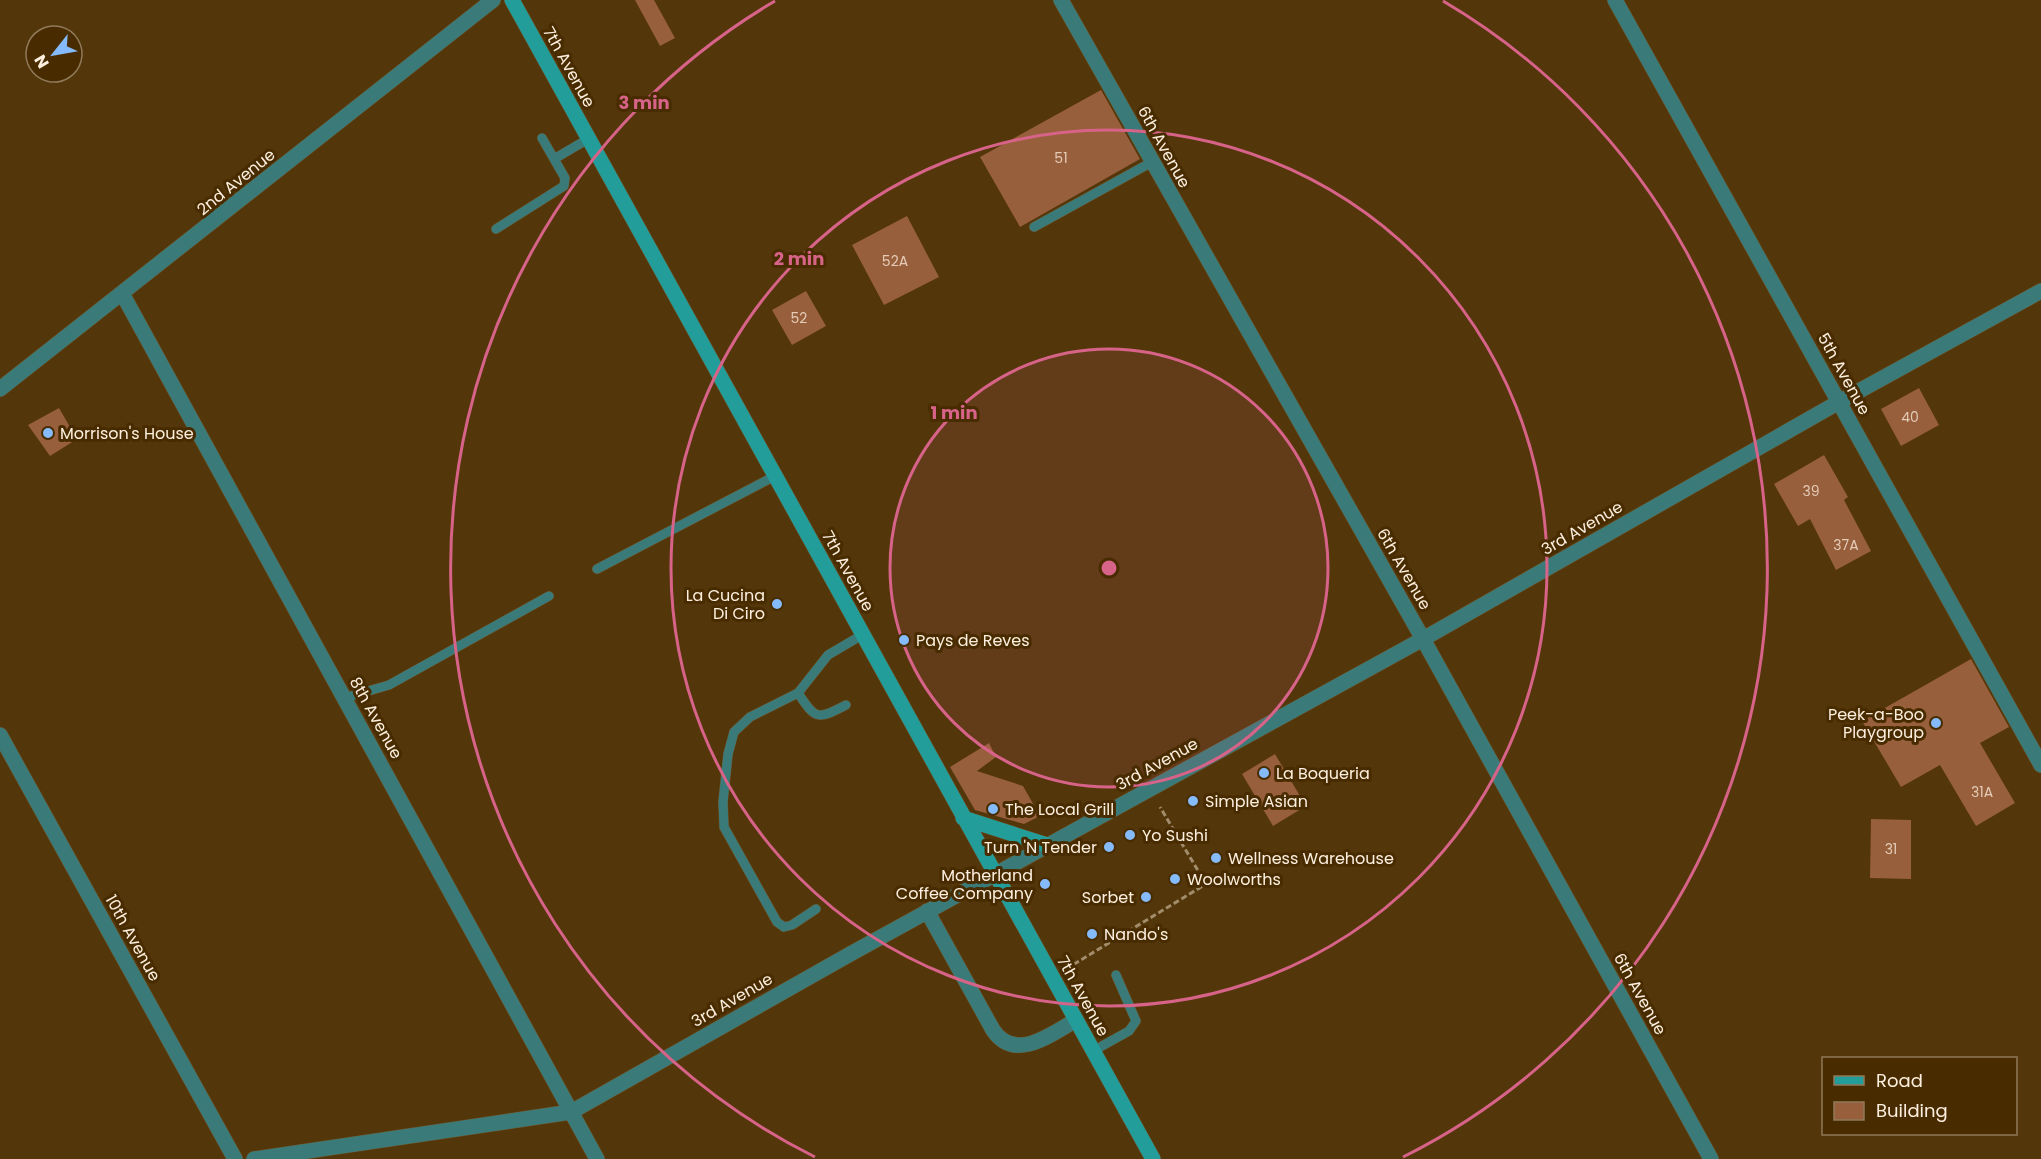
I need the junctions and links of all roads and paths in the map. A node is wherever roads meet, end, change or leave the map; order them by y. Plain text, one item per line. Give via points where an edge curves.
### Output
1 (493, 0) edge
2 (512, 0) edge
3 (1061, 0) edge
4 (1615, 0) edge
5 (542, 138) dead end
6 (588, 139) junction
7 (554, 159) junction
8 (1152, 162) junction
9 (1034, 227) dead end
10 (496, 229) dead end
11 (2041, 291) edge
12 (123, 295) junction
13 (0, 388) edge
14 (1839, 402) junction
15 (775, 476) junction
16 (597, 569) dead end
17 (549, 596) dead end
18 (862, 635) junction
19 (1423, 639) junction
20 (798, 693) junction
21 (344, 698) junction
22 (846, 705) dead end
23 (0, 735) edge
24 (2041, 765) edge
25 (1160, 807) dead end
26 (963, 818) junction
27 (1047, 845) junction
28 (995, 874) junction
29 (816, 909) dead end
30 (927, 911) junction
31 (1065, 970) dead end
32 (1116, 975) dead end
33 (1076, 1020) junction
34 (1093, 1051) junction
35 (571, 1112) junction
36 (235, 1159) edge
37 (254, 1159) edge
38 (597, 1159) edge
39 (1153, 1159) edge
40 (1711, 1159) edge

1 - 12 street, 2nd Avenue
2 - 6 main road, 7th Avenue
3 - 8 street, 6th Avenue
4 - 14 street, 5th Avenue
5 - 7 lane
6 - 7 lane
6 - 15 main road, 7th Avenue
7 - 10 lane via 565,178 564,186
8 - 9 lane
8 - 19 street, 6th Avenue
11 - 14 street, 3rd Avenue
12 - 13 street, 2nd Avenue
12 - 21 street, 8th Avenue
14 - 19 street, 3rd Avenue
14 - 24 street, 5th Avenue
15 - 16 lane
15 - 18 main road, 7th Avenue
17 - 21 lane via 389,685
18 - 20 lane via 828,655
18 - 26 main road, 7th Avenue
19 - 27 street, 3rd Avenue
19 - 40 street, 6th Avenue
20 - 22 lane via 818,717
20 - 29 lane via 750,717 734,732 728,754 724,827 777,922 784,927 792,926
21 - 35 street, 8th Avenue
23 - 36 street, 10th Avenue
25 - 31 path via 1206,885
26 - 27 main road
26 - 28 main road, 7th Avenue
27 - 28 street, 3rd Avenue
28 - 30 street, 3rd Avenue
28 - 33 main road, 7th Avenue
30 - 33 street via 1002,1040 1015,1046 1031,1044
30 - 35 street, 3rd Avenue
32 - 34 lane via 1136,1021 1129,1031
33 - 34 main road, 7th Avenue
34 - 39 main road, 7th Avenue
35 - 37 street, 3rd Avenue
35 - 38 street, 8th Avenue

